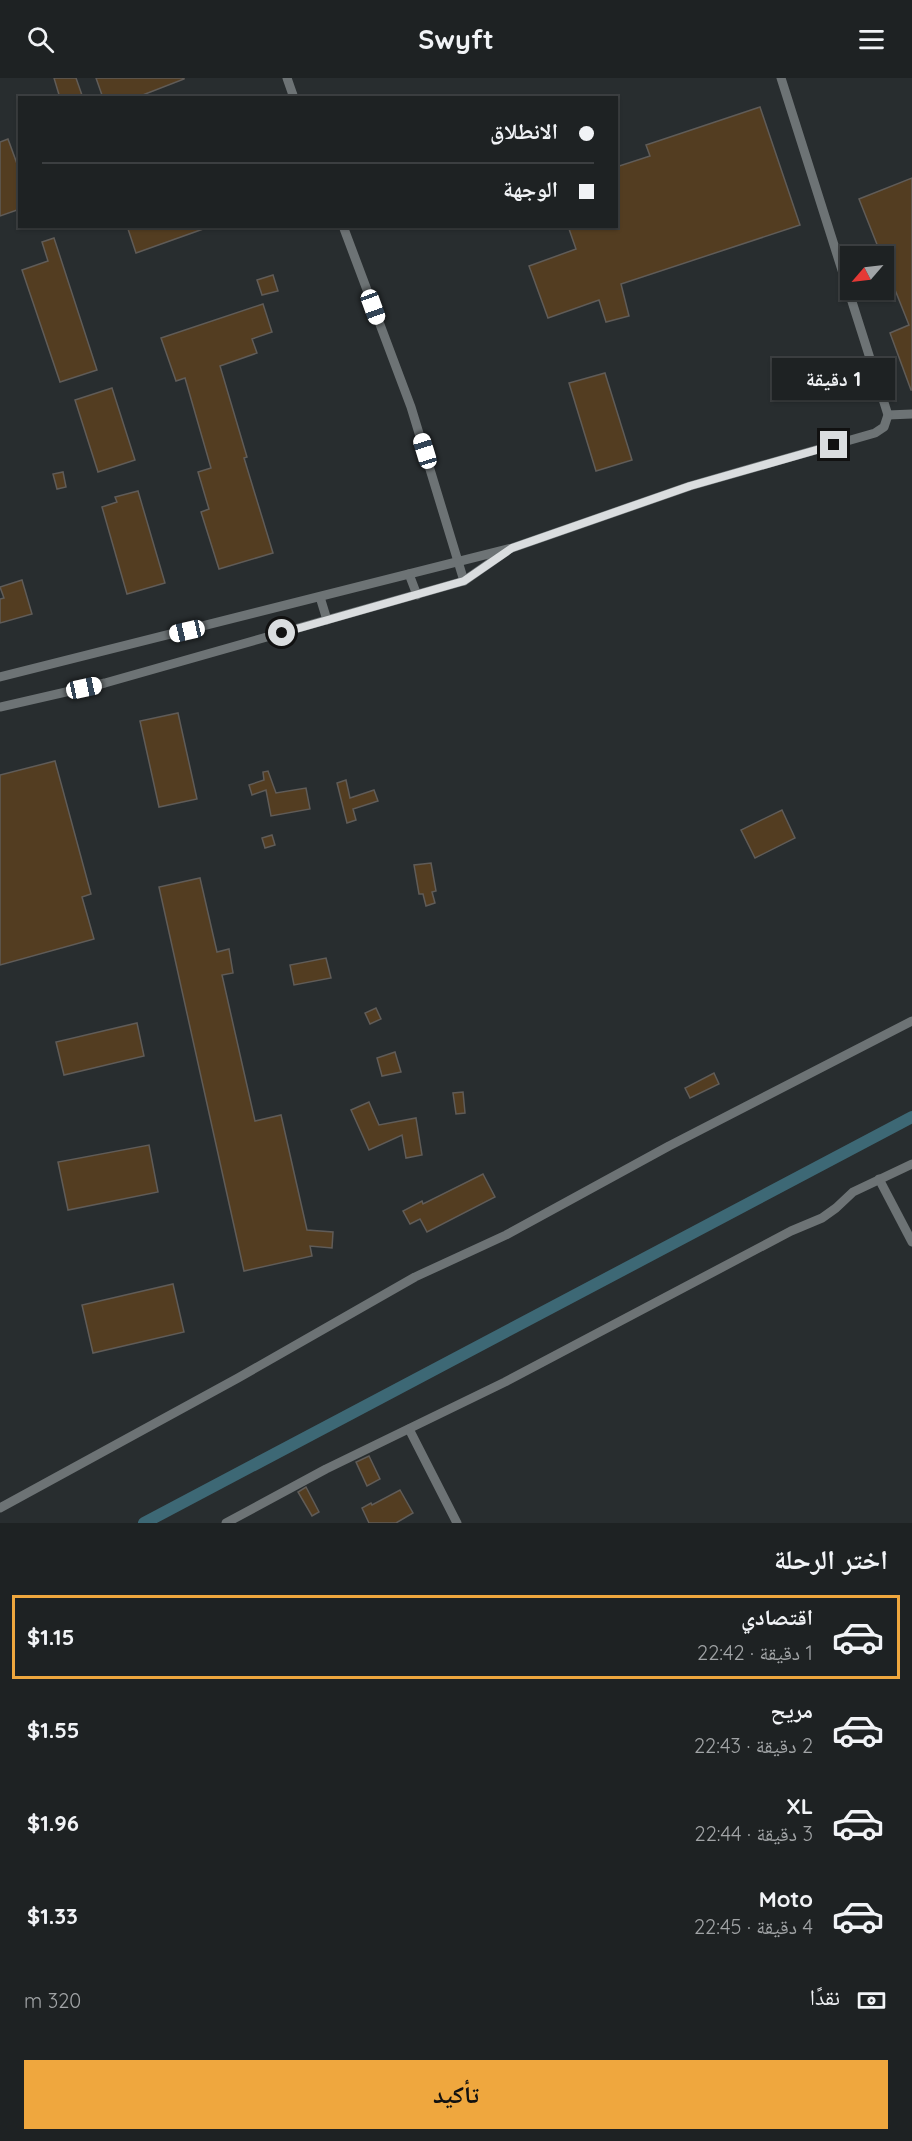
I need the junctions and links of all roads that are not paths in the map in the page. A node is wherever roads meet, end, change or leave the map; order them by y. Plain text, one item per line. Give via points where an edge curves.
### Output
1 (287, 78) edge
2 (781, 78) edge
3 (293, 96) edge
4 (344, 228) edge
5 (912, 414) edge
6 (888, 415) junction
7 (512, 548) junction
8 (459, 561) junction
9 (409, 574) junction
10 (464, 581) junction
11 (417, 595) junction
12 (320, 597) junction
13 (327, 620) junction
14 (0, 677) edge
15 (0, 706) edge
16 (912, 1022) edge
17 (912, 1164) edge
18 (879, 1179) junction
19 (912, 1242) edge
20 (409, 1429) junction
21 (0, 1508) edge
22 (226, 1523) edge
23 (457, 1523) edge

1 - 3 street
2 - 6 street
4 - 8 street via 411,407
5 - 6 street
6 - 7 street via 884,427 875,434 690,486
7 - 8 street
7 - 10 street
8 - 9 street
8 - 10 street
9 - 11 street
9 - 12 street
10 - 11 street
11 - 13 street
12 - 13 street
12 - 14 street
13 - 15 street via 105,683
16 - 21 street via 669,1146 506,1235 415,1277
17 - 18 street
18 - 19 street
18 - 20 street via 853,1192 822,1218
20 - 22 street
20 - 23 street

